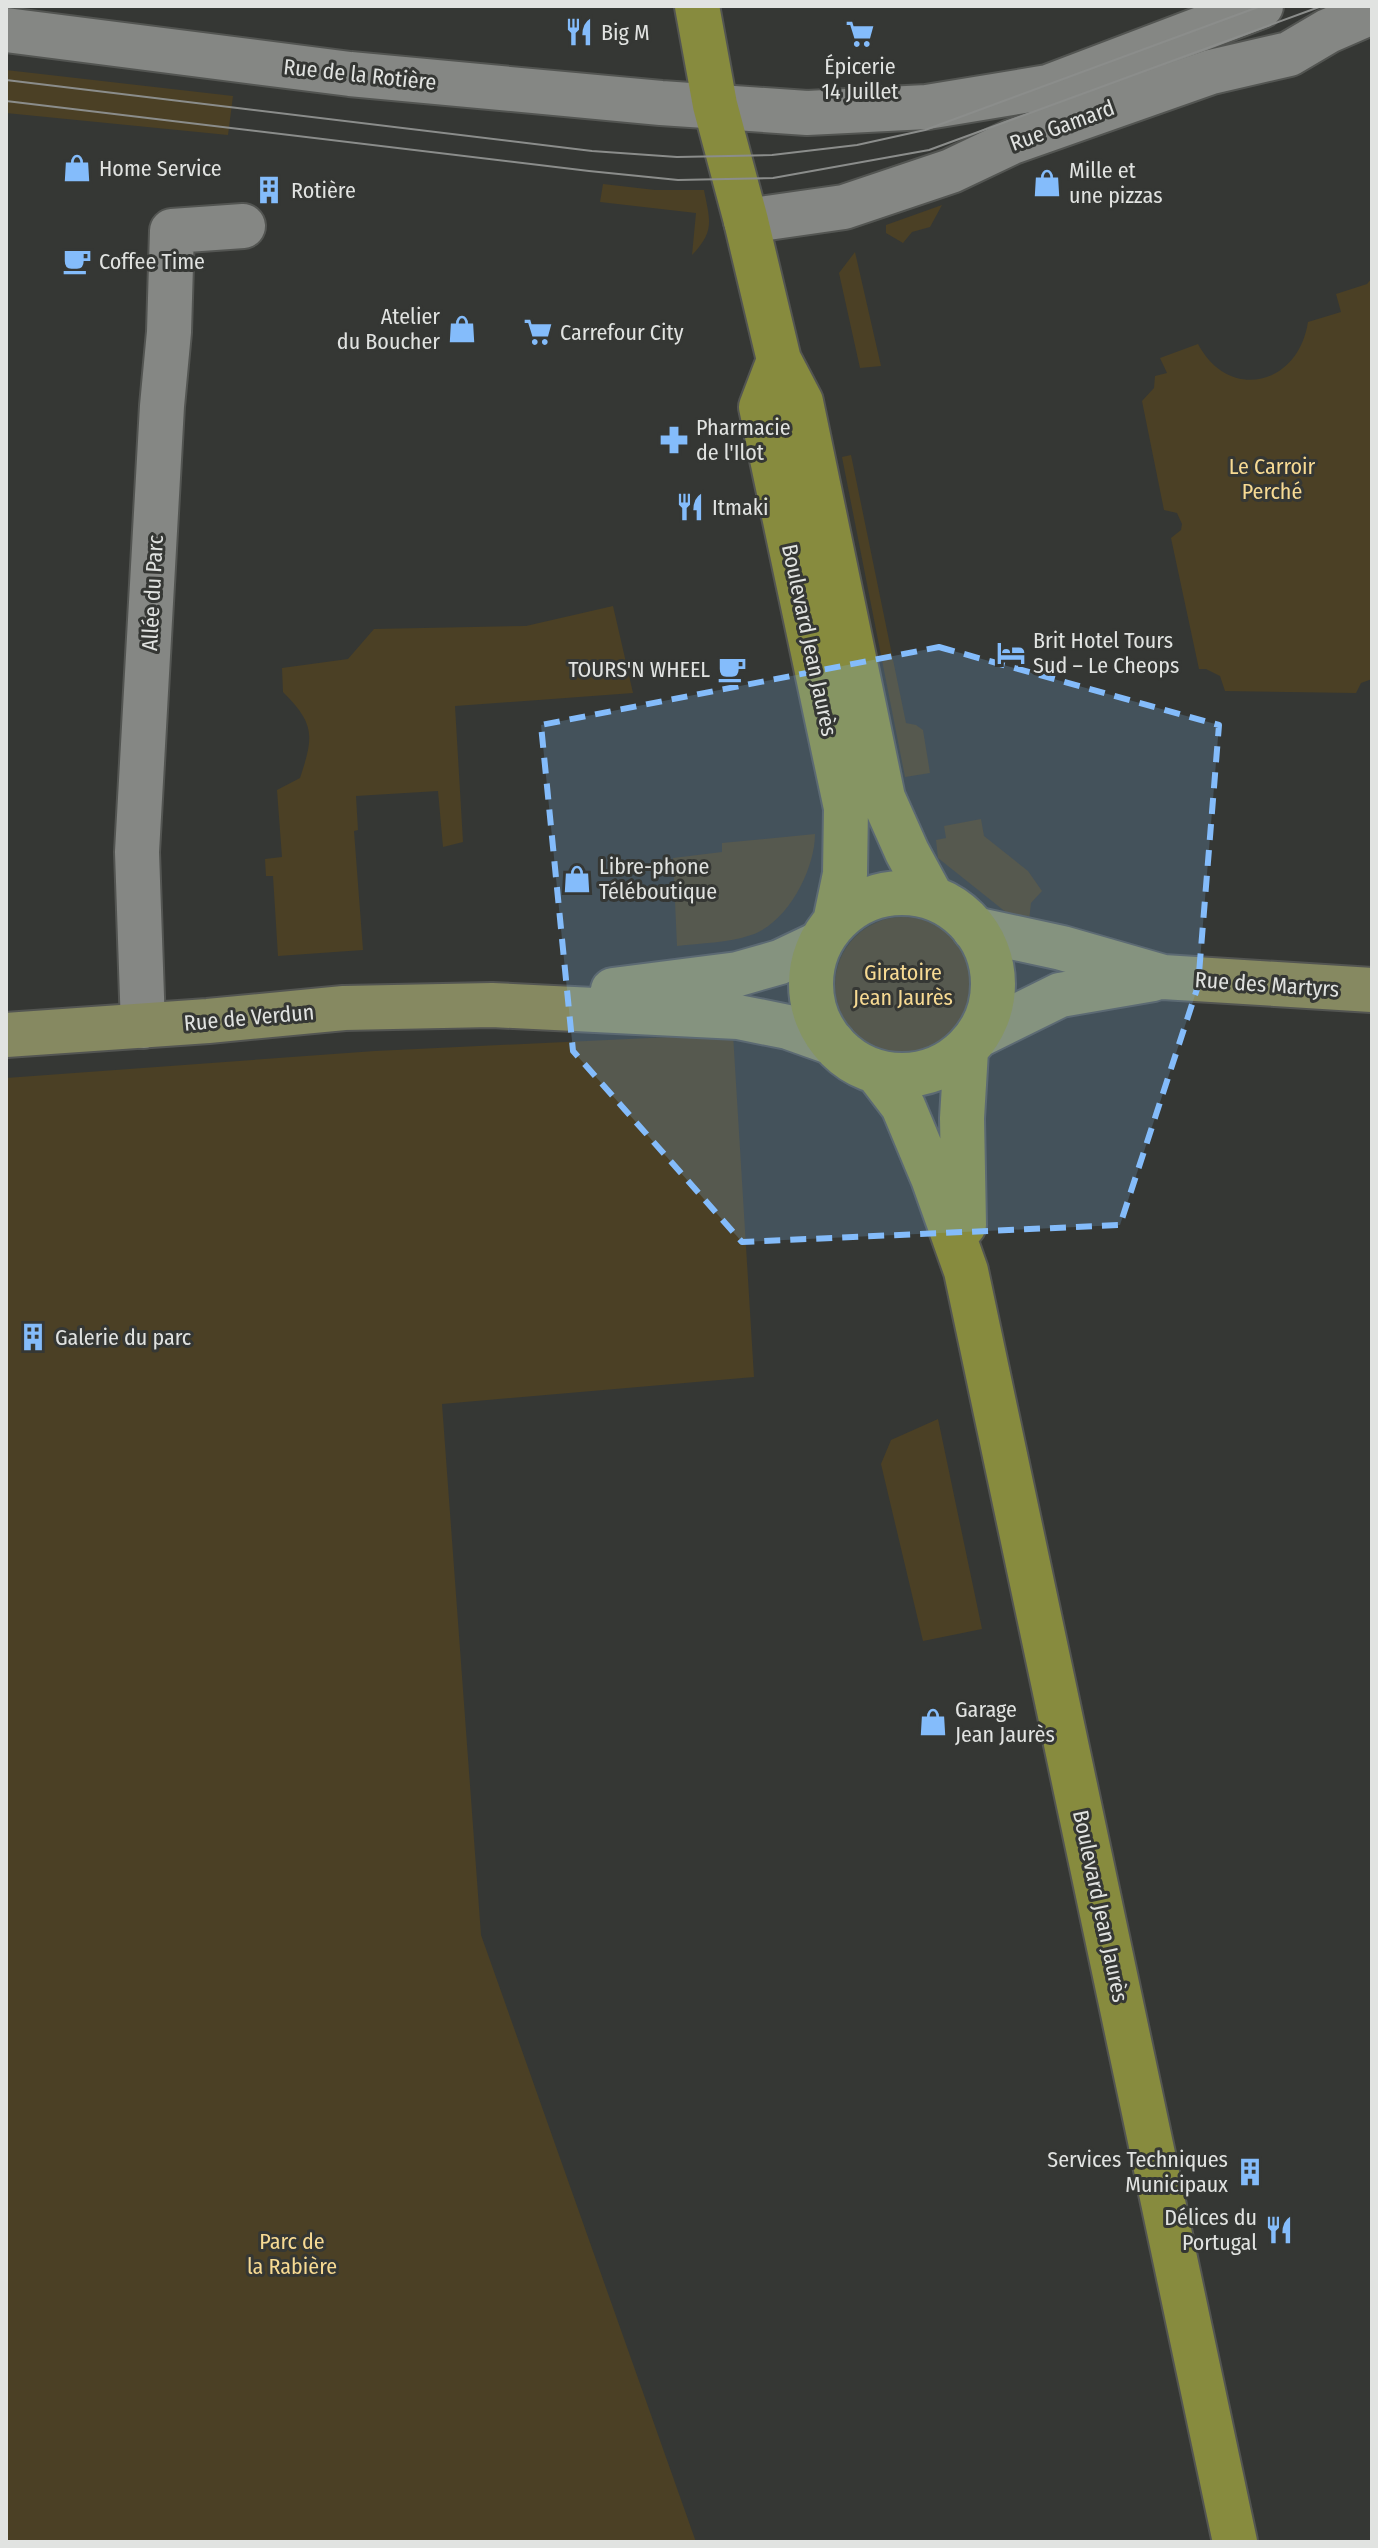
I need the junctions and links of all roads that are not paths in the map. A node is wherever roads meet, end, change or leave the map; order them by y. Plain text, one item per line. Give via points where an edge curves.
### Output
1 (697, 6) edge
2 (1261, 6) edge
3 (1372, 12) edge
4 (6, 30) edge
5 (715, 105) junction
6 (746, 221) junction
7 (243, 226) dead end
8 (779, 360) junction
9 (932, 898) junction
10 (974, 929) junction
11 (828, 933) junction
12 (1163, 977) junction
13 (1372, 990) edge
14 (492, 1005) junction
15 (143, 1026) junction
16 (6, 1035) edge
17 (833, 1043) junction
18 (972, 1043) junction
19 (877, 1072) junction
20 (966, 1271) junction
21 (1235, 2542) edge

1 - 5 main road, Boulevard Jean Jaurès
2 - 5 street, Rue Gamard via 1048,87 927,107 790,113
3 - 6 street, Rue Gamard via 1289,54 1211,72 844,207
4 - 5 street, Rue de la Rotière via 350,74
5 - 6 main road, Boulevard Jean Jaurès
6 - 8 main road, Boulevard Jean Jaurès
7 - 15 street, Allée du Parc via 172,231 137,852
8 - 9 main road, Boulevard Jean Jaurès via 801,402 883,798
8 - 11 main road, Boulevard Jean Jaurès via 761,407 846,808 845,874
9 - 10 main road
9 - 11 main road via 906,893 855,903
10 - 12 main road, Rue des Martyrs
10 - 18 main road via 994,979 992,1008
11 - 14 main road, Rue de Verdun via 780,962 738,974
11 - 17 main road via 814,968 812,994 818,1020
12 - 13 main road, Rue des Martyrs
12 - 18 main road, Rue des Martyrs via 1060,995
14 - 15 main road, Rue de Verdun via 344,1008
14 - 17 main road, Rue de Verdun via 738,1017
15 - 16 main road, Rue de Verdun
17 - 19 main road via 853,1061
18 - 19 main road via 949,1064 928,1073
18 - 20 main road, Boulevard Jean Jaurès via 962,1173
19 - 20 main road, Boulevard Jean Jaurès via 903,1106
20 - 21 main road, Boulevard Jean Jaurès

